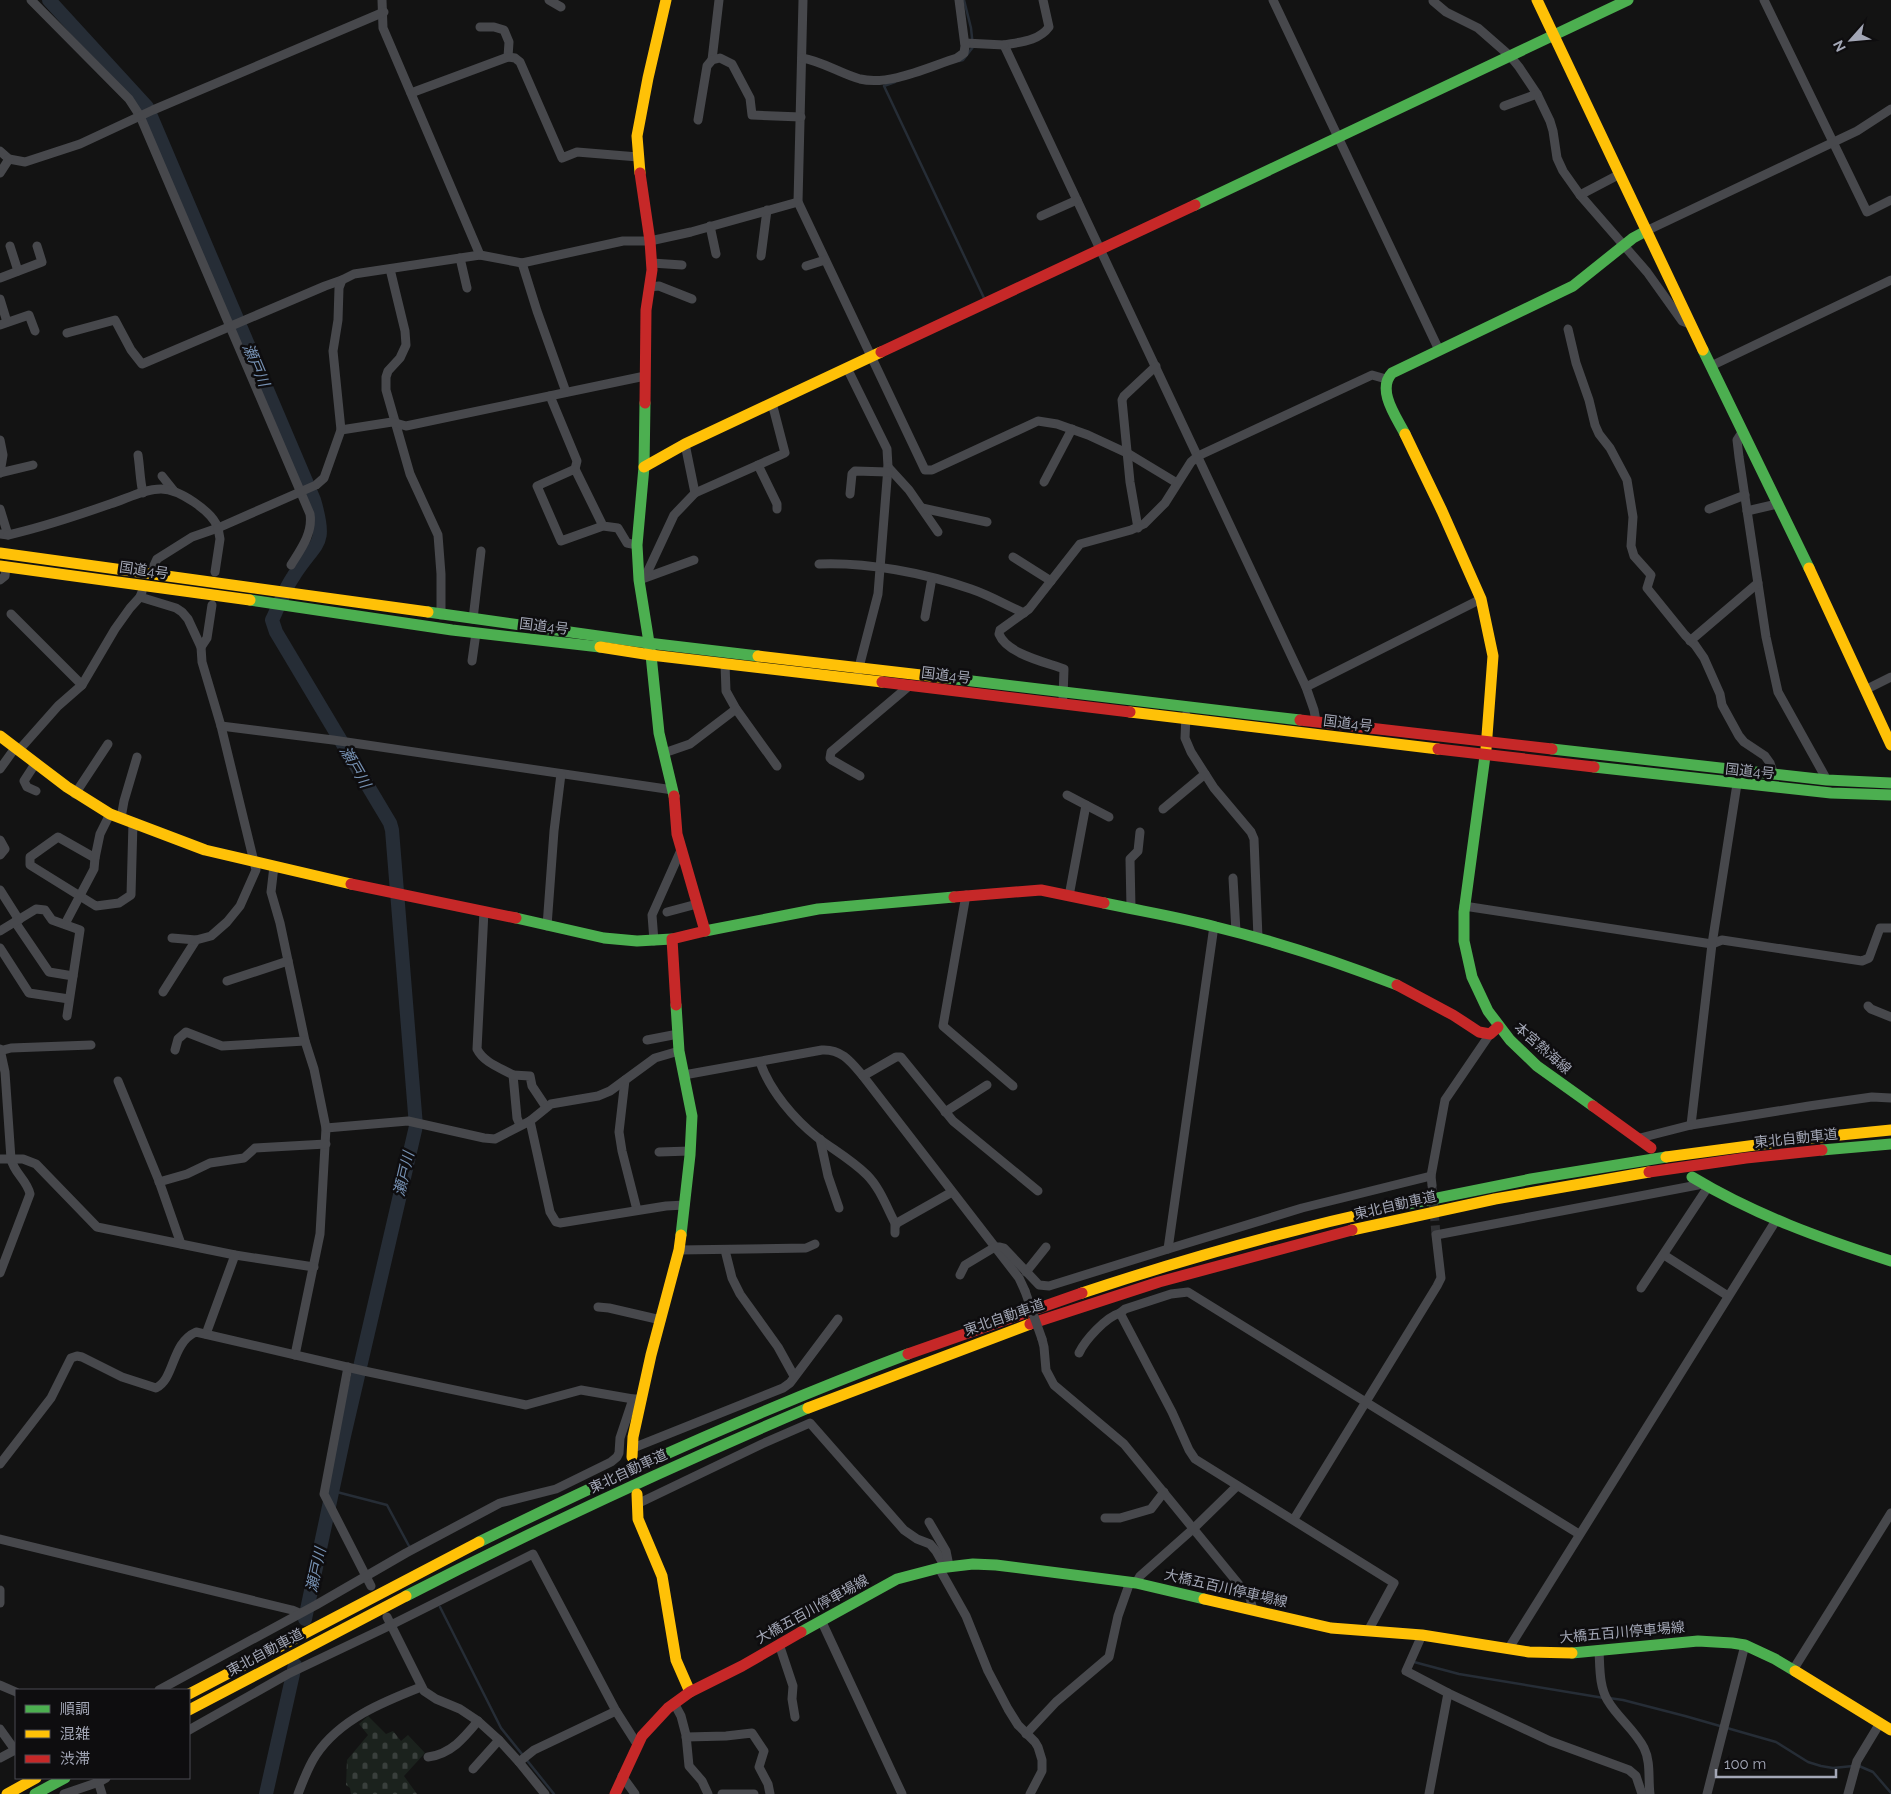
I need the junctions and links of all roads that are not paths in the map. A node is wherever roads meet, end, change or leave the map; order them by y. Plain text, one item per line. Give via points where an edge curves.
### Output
1 (31, 0) edge
2 (382, 0) edge
3 (549, 0) edge
4 (666, 0) edge
5 (719, 0) edge
6 (803, 0) edge
7 (959, 0) edge
8 (1043, 0) edge
9 (1273, 0) edge
10 (1628, 0) edge
11 (1764, 0) edge
12 (1433, 1) edge
13 (1539, 1) edge
14 (561, 7) dead end
15 (384, 12) junction
16 (480, 27) dead end
17 (1554, 35) junction
18 (965, 43) junction
19 (1004, 45) junction
20 (1510, 56) junction
21 (508, 57) junction
22 (802, 58) junction
23 (712, 60) junction
24 (411, 93) junction
25 (1537, 94) junction
26 (1504, 106) dead end
27 (1891, 109) edge
28 (141, 116) junction
29 (801, 117) junction
30 (698, 120) dead end
31 (1338, 137) junction
32 (1833, 142) junction
33 (0, 151) edge
34 (638, 157) junction
35 (9, 159) junction
36 (0, 173) edge
37 (1620, 174) junction
38 (1580, 195) junction
39 (1077, 200) junction
40 (1891, 200) edge
41 (798, 202) junction
42 (767, 210) junction
43 (1041, 216) dead end
44 (710, 226) junction
45 (1646, 231) junction
46 (650, 241) junction
47 (10, 246) dead end
48 (37, 246) dead end
49 (1622, 246) junction
50 (1101, 250) junction
51 (716, 254) dead end
52 (480, 255) junction
53 (761, 256) dead end
54 (460, 258) junction
55 (825, 260) junction
56 (522, 263) junction
57 (652, 263) junction
58 (682, 264) dead end
59 (806, 266) dead end
60 (390, 269) junction
61 (18, 271) junction
62 (0, 278) edge
63 (342, 280) junction
64 (1891, 280) edge
65 (467, 288) dead end
66 (649, 288) junction
67 (0, 299) edge
68 (692, 299) dead end
69 (3, 323) edge
70 (1690, 324) junction
71 (231, 326) junction
72 (1568, 329) dead end
73 (35, 331) dead end
74 (67, 333) dead end
75 (1439, 350) junction
76 (872, 357) junction
77 (1156, 366) junction
78 (1711, 366) junction
79 (847, 368) junction
80 (645, 376) junction
81 (1386, 379) junction
82 (566, 392) junction
83 (550, 396) junction
84 (772, 403) junction
85 (395, 423) junction
86 (1072, 429) junction
87 (341, 430) junction
88 (1743, 431) junction
89 (0, 440) edge
90 (685, 444) junction
91 (1128, 454) junction
92 (138, 456) dead end
93 (1198, 456) junction
94 (33, 465) dead end
95 (758, 465) junction
96 (644, 467) junction
97 (575, 469) junction
98 (888, 469) junction
99 (0, 473) edge
100 (162, 476) dead end
101 (1044, 482) dead end
102 (1177, 483) junction
103 (174, 491) junction
104 (303, 491) junction
105 (143, 493) junction
106 (695, 493) junction
107 (850, 494) dead end
108 (1744, 495) junction
109 (1777, 504) junction
110 (0, 508) edge
111 (777, 508) dead end
112 (922, 508) junction
113 (1709, 509) dead end
114 (1747, 511) junction
115 (987, 522) dead end
116 (603, 526) junction
117 (218, 528) junction
118 (1138, 528) junction
119 (938, 532) dead end
120 (4, 534) edge
121 (637, 545) junction
122 (481, 551) dead end
123 (0, 553) edge
124 (1013, 557) dead end
125 (694, 560) dead end
126 (819, 564) dead end
127 (291, 565) dead end
128 (3, 566) edge
129 (880, 568) junction
130 (215, 572) dead end
131 (932, 578) junction
132 (0, 580) edge
133 (148, 580) junction
134 (640, 580) junction
135 (1051, 581) junction
136 (1758, 583) junction
137 (140, 597) junction
138 (1481, 599) junction
139 (301, 601) junction
140 (212, 605) dead end
141 (1024, 613) junction
142 (11, 614) dead end
143 (441, 615) junction
144 (925, 617) dead end
145 (473, 619) junction
146 (476, 633) junction
147 (1690, 641) junction
148 (648, 643) junction
149 (201, 647) junction
150 (651, 656) junction
151 (472, 661) dead end
152 (725, 664) junction
153 (858, 667) junction
154 (1891, 677) edge
155 (858, 680) junction
156 (82, 684) junction
157 (909, 686) junction
158 (1306, 687) junction
159 (1865, 690) junction
160 (1064, 691) junction
161 (1063, 705) junction
162 (1186, 706) junction
163 (736, 709) junction
164 (1185, 720) junction
165 (1316, 721) junction
166 (221, 726) junction
167 (0, 736) edge
168 (1486, 741) junction
169 (108, 744) dead end
170 (1891, 746) edge
171 (17, 749) junction
172 (664, 753) junction
173 (1485, 756) junction
174 (136, 757) dead end
175 (35, 764) junction
176 (777, 766) dead end
177 (0, 769) edge
178 (561, 774) junction
179 (1205, 774) junction
180 (1774, 775) junction
181 (860, 776) dead end
182 (1827, 780) junction
183 (1891, 783) edge
184 (1737, 784) junction
185 (673, 790) junction
186 (36, 791) dead end
187 (75, 794) junction
188 (1067, 794) dead end
189 (1891, 795) edge
190 (1086, 805) junction
191 (1163, 809) dead end
192 (110, 814) junction
193 (1109, 817) dead end
194 (121, 818) junction
195 (133, 822) junction
196 (1140, 832) dead end
197 (0, 840) edge
198 (681, 850) junction
199 (0, 855) edge
200 (94, 858) junction
201 (255, 861) junction
202 (274, 866) junction
203 (1233, 878) dead end
204 (0, 890) edge
205 (80, 895) junction
206 (966, 895) junction
207 (1069, 896) junction
208 (697, 904) junction
209 (1464, 906) junction
210 (1131, 908) junction
211 (484, 911) junction
212 (667, 912) dead end
213 (17, 921) junction
214 (65, 924) junction
215 (547, 926) junction
216 (1214, 926) junction
217 (1891, 928) edge
218 (0, 931) edge
219 (705, 931) junction
220 (1236, 932) junction
221 (172, 938) dead end
222 (672, 938) junction
223 (1258, 938) junction
224 (196, 940) junction
225 (654, 941) junction
226 (1712, 944) junction
227 (0, 948) edge
228 (288, 961) junction
229 (73, 976) junction
230 (227, 981) dead end
231 (163, 992) dead end
232 (70, 999) junction
233 (1868, 1006) dead end
234 (67, 1016) dead end
235 (1891, 1018) edge
236 (1494, 1030) junction
237 (678, 1034) junction
238 (647, 1040) dead end
239 (305, 1041) junction
240 (91, 1045) dead end
241 (0, 1050) edge
242 (175, 1050) dead end
243 (679, 1051) junction
244 (760, 1062) junction
245 (513, 1075) junction
246 (684, 1075) junction
247 (863, 1076) junction
248 (625, 1080) junction
249 (118, 1081) dead end
250 (987, 1085) dead end
251 (1013, 1086) dead end
252 (1891, 1098) edge
253 (546, 1107) junction
254 (945, 1112) junction
255 (530, 1121) junction
256 (1891, 1123) edge
257 (520, 1125) junction
258 (1692, 1125) junction
259 (326, 1128) junction
260 (1891, 1130) edge
261 (1640, 1138) junction
262 (820, 1139) junction
263 (1784, 1140) junction
264 (326, 1144) junction
265 (1891, 1144) edge
266 (1651, 1148) dead end
267 (690, 1151) junction
268 (1891, 1151) edge
269 (659, 1152) dead end
270 (1786, 1154) junction
271 (0, 1158) edge
272 (11, 1159) junction
273 (1692, 1177) dead end
274 (159, 1182) junction
275 (1705, 1185) junction
276 (1038, 1191) dead end
277 (952, 1192) junction
278 (685, 1205) junction
279 (839, 1208) dead end
280 (637, 1210) junction
281 (1775, 1222) junction
282 (986, 1223) dead end
283 (181, 1244) junction
284 (815, 1244) dead end
285 (997, 1247) junction
286 (1046, 1247) dead end
287 (679, 1250) junction
288 (724, 1250) junction
289 (1168, 1250) junction
290 (235, 1255) junction
291 (1664, 1255) junction
292 (1891, 1261) edge
293 (314, 1267) junction
294 (0, 1272) edge
295 (1026, 1272) junction
296 (960, 1275) dead end
297 (1641, 1288) dead end
298 (1728, 1296) junction
299 (598, 1308) dead end
300 (1120, 1314) junction
301 (838, 1319) dead end
302 (661, 1320) junction
303 (206, 1334) junction
304 (1079, 1353) dead end
305 (295, 1355) junction
306 (351, 1368) junction
307 (794, 1376) junction
308 (637, 1399) junction
309 (1364, 1403) junction
310 (633, 1453) joint
311 (0, 1464) edge
312 (1237, 1486) junction
313 (1164, 1492) junction
314 (637, 1499) joint
315 (1891, 1513) edge
316 (1105, 1518) dead end
317 (1294, 1519) junction
318 (929, 1522) dead end
319 (1194, 1529) junction
320 (1579, 1534) junction
321 (0, 1539) edge
322 (944, 1567) junction
323 (366, 1577) junction
324 (1133, 1583) junction
325 (371, 1586) dead end
326 (0, 1590) edge
327 (0, 1603) edge
328 (1253, 1610) junction
329 (301, 1612) junction
330 (821, 1620) junction
331 (389, 1621) junction
332 (1368, 1631) junction
333 (1422, 1635) junction
334 (779, 1644) junction
335 (1745, 1645) junction
336 (1509, 1648) junction
337 (1599, 1651) junction
338 (1793, 1670) junction
339 (0, 1686) edge
340 (422, 1686) junction
341 (161, 1689) edge
342 (15, 1692) edge
343 (690, 1692) junction
344 (190, 1693) edge
345 (1448, 1693) junction
346 (674, 1703) junction
347 (190, 1709) edge
348 (616, 1711) junction
349 (795, 1717) dead end
350 (478, 1721) junction
351 (1880, 1723) junction
352 (0, 1729) edge
353 (190, 1729) edge
354 (1891, 1730) edge
355 (1026, 1734) junction
356 (686, 1737) junction
357 (499, 1740) junction
358 (637, 1744) junction
359 (428, 1756) dead end
360 (0, 1758) edge
361 (522, 1759) junction
362 (473, 1769) dead end
363 (622, 1776) junction
364 (34, 1779) edge
365 (63, 1779) edge
366 (100, 1779) edge
367 (7, 1794) edge
368 (35, 1794) edge
369 (64, 1794) edge
370 (102, 1794) edge
371 (298, 1794) edge
372 (545, 1794) edge
373 (615, 1794) edge
374 (635, 1794) edge
375 (708, 1794) edge
376 (722, 1794) edge
377 (754, 1794) edge
378 (770, 1794) edge
379 (902, 1794) edge
380 (1030, 1794) edge
381 (1429, 1794) edge
382 (1642, 1794) edge
383 (1650, 1794) edge
384 (1707, 1794) edge
385 (1848, 1794) edge

1 - 28 street via 129,99
2 - 15 street
3 - 14 street
4 - 34 main road via 637,136
5 - 23 street
6 - 22 street
7 - 18 street
8 - 19 street via 1048,29 1034,39
9 - 31 street
10 - 17 main road
11 - 32 street
12 - 20 street via 1446,12 1478,28
13 - 17 main road
15 - 24 street via 383,28
15 - 28 street
16 - 21 street via 504,30 509,42
17 - 20 main road
17 - 37 main road
18 - 19 street
18 - 22 street via 964,53 957,58 885,80 859,78
19 - 39 street
20 - 25 street
20 - 31 main road
21 - 24 street
21 - 34 street via 520,62 562,158 577,152
22 - 29 street
23 - 29 street via 720,58 732,64 750,98 752,115
23 - 30 street via 707,66
24 - 52 street
25 - 26 street
25 - 38 street via 1553,130 1557,158
27 - 32 street via 1869,125
28 - 35 street via 80,144 30,160 16,162
28 - 71 street
29 - 41 street
31 - 50 main road
31 - 75 street
32 - 40 street via 1867,212
32 - 45 street
33 - 35 street
34 - 46 main road
35 - 36 street
37 - 38 street
37 - 45 main road
38 - 49 street
39 - 43 street
39 - 50 street
41 - 42 street
41 - 55 street
42 - 44 street
42 - 53 street
44 - 46 street
44 - 51 street
45 - 49 main road
45 - 70 main road
46 - 56 street via 623,241
46 - 57 main road
47 - 61 street
48 - 61 street via 42,262
49 - 70 street via 1647,272 1682,321
49 - 75 main road via 1573,286
50 - 76 main road
50 - 77 street
52 - 54 street
52 - 56 street
54 - 60 street
54 - 65 street
55 - 59 street
55 - 76 street
56 - 82 street
57 - 58 street
57 - 66 main road
60 - 63 street via 354,274
60 - 85 street via 406,345 386,378
61 - 62 street
63 - 71 street
63 - 87 street via 333,350
64 - 78 street
66 - 68 street via 659,286
66 - 80 main road
67 - 69 street
69 - 73 street via 29,315
70 - 78 main road
71 - 74 street via 142,364 130,350 115,320
71 - 104 street
72 - 147 street via 1595,425 1627,480 1633,517 1634,556 1651,575 1648,588
75 - 81 main road via 1396,370
76 - 79 main road
76 - 86 street via 925,470 932,470 1032,422
77 - 91 street via 1122,400
77 - 93 street
78 - 88 main road
79 - 84 main road
79 - 98 street via 887,450
80 - 82 street
80 - 96 main road
81 - 93 street via 1372,375
81 - 138 main road, 本宮熱海線 via 1389,400
82 - 83 street
83 - 85 street via 406,426
83 - 97 street via 577,460
84 - 90 main road
84 - 95 street via 785,453
85 - 87 street
85 - 143 street via 410,474 438,535
86 - 91 street
86 - 101 street
87 - 104 street via 324,478
88 - 108 street via 1737,440
88 - 109 main road
89 - 99 street
90 - 96 main road
90 - 106 street
91 - 102 street
91 - 118 street
92 - 105 street
93 - 102 street
93 - 158 street
94 - 99 street
95 - 106 street
95 - 111 street
96 - 121 main road
97 - 116 street
97 - 116 street via 537,486 561,541
98 - 107 street via 855,471
98 - 112 street
98 - 129 street
100 - 103 street
102 - 118 street via 1165,502
103 - 105 street via 161,489
103 - 117 street via 209,513
104 - 117 street
104 - 127 street via 311,527
105 - 120 street via 64,520
106 - 134 street via 674,515 647,573
108 - 113 street
108 - 114 street
109 - 114 street
109 - 159 main road
110 - 120 street
112 - 115 street
112 - 119 street
114 - 136 street
116 - 121 street via 618,528 627,543
117 - 130 street via 220,539
117 - 133 street via 192,537 157,558
118 - 135 street via 1080,544
121 - 134 main road
122 - 145 street
123 - 133 main road, 国道4号
124 - 135 street
125 - 134 street
126 - 129 street
128 - 132 street via 5,576
128 - 133 main road, 国道4号
129 - 131 street
129 - 153 street via 878,594
131 - 141 street via 972,589
131 - 144 street
133 - 137 street
133 - 139 main road, 国道4号 via 261,601
133 - 139 main road, 国道4号 via 261,589
134 - 148 main road
135 - 141 street
136 - 147 street
136 - 182 street via 1778,692
137 - 149 street via 182,612
137 - 156 street via 120,622
138 - 158 street
138 - 168 main road, 本宮熱海線 via 1493,656
139 - 143 main road, 国道4号
139 - 146 main road, 国道4号
140 - 149 street via 207,638
141 - 160 street via 1000,630 1000,637 1024,655 1064,670
142 - 156 street
143 - 145 main road, 国道4号
145 - 148 main road, 国道4号
146 - 150 main road, 国道4号
146 - 151 street
147 - 180 street via 1704,658 1722,705 1739,736 1765,756
148 - 150 main road
148 - 153 main road, 国道4号
149 - 166 street via 202,662
150 - 152 main road, 国道4号
150 - 172 main road
152 - 155 main road, 国道4号
152 - 163 street via 726,691
153 - 155 street
153 - 160 main road, 国道4号
154 - 159 street
155 - 157 main road, 国道4号
156 - 171 street
157 - 161 main road, 国道4号
157 - 181 street via 831,752 832,760
158 - 165 street
159 - 170 main road
160 - 161 street
160 - 162 main road, 国道4号
161 - 164 main road, 国道4号
162 - 164 street
162 - 165 main road, 国道4号
163 - 172 street via 690,744
163 - 176 street
164 - 173 main road, 国道4号
164 - 179 street via 1187,744
165 - 168 main road, 国道4号
166 - 178 street
166 - 201 street
167 - 171 main road
168 - 173 main road, 本宮熱海線
168 - 180 main road, 国道4号
169 - 187 street
171 - 175 main road
171 - 177 street
172 - 185 main road
173 - 184 main road, 国道4号
173 - 209 main road, 本宮熱海線
174 - 194 street
175 - 186 street via 24,781 27,787
175 - 187 main road
178 - 185 street
178 - 215 street
179 - 191 street
179 - 223 street via 1253,836
180 - 182 main road, 国道4号
182 - 183 main road, 国道4号
184 - 189 main road, 国道4号
184 - 226 street
185 - 198 main road
187 - 192 main road
188 - 190 street
190 - 193 street
190 - 207 street
192 - 194 main road
192 - 200 street via 100,834
194 - 195 main road
195 - 201 main road via 205,850
195 - 205 street via 130,895 120,903 96,906
196 - 210 street via 1138,851 1130,859
197 - 199 street via 5,849
198 - 208 main road
198 - 225 street via 652,915
200 - 205 street via 94,870
200 - 205 street via 58,836 30,857 30,865
201 - 202 main road
201 - 224 street via 256,870 240,906 211,936
202 - 211 main road
202 - 228 street via 271,892
203 - 220 street
204 - 213 street
205 - 214 street
206 - 207 main road via 1041,890
206 - 219 main road via 818,909
206 - 251 street via 943,1026
207 - 210 main road
208 - 212 street
208 - 219 main road
209 - 226 street
209 - 236 main road, 本宮熱海線 via 1464,941 1472,975
210 - 216 main road
211 - 215 main road
211 - 245 street via 477,1049 492,1064
213 - 214 street via 36,908 45,910 52,920
213 - 218 street
213 - 229 street via 49,972
214 - 229 street via 80,930
215 - 225 main road via 621,941
216 - 220 main road
216 - 289 street
217 - 226 street via 1880,928 1869,958 1862,961 1722,940
219 - 222 main road
220 - 223 main road
221 - 224 street
222 - 225 main road
222 - 237 main road
223 - 236 main road via 1351,967 1404,988 1479,1032
224 - 231 street
226 - 258 street
227 - 232 street via 29,993
228 - 230 street
228 - 239 street
229 - 232 street
232 - 234 street
233 - 235 street
236 - 261 main road, 本宮熱海線 via 1537,1066
236 - 289 street via 1445,1100 1432,1180 1302,1208
237 - 238 street
237 - 243 main road
239 - 242 street via 222,1046 186,1032 178,1039
239 - 259 street
240 - 241 street
241 - 272 street via 5,1072
243 - 246 main road
243 - 248 street via 654,1058
244 - 246 street
244 - 247 street via 828,1050 850,1060
244 - 262 street via 764,1074 790,1110
245 - 253 street via 530,1076 532,1086
245 - 257 street
246 - 267 main road via 692,1116
247 - 254 street via 899,1056
247 - 277 street
248 - 253 street via 598,1096 557,1102
248 - 280 street via 619,1132
249 - 274 street
250 - 254 street
252 - 258 street via 1872,1097
253 - 255 street
254 - 276 street
255 - 257 street
255 - 280 street via 550,1212 556,1222
256 - 263 main road
257 - 259 street via 495,1139 408,1121
258 - 261 street
259 - 264 street
260 - 263 main road, 東北自動車道
261 - 266 main road, 本宮熱海線
262 - 277 street via 868,1176 878,1188 896,1229
262 - 279 street
263 - 344 main road, 東北自動車道 via 1604,1165 1445,1195 1172,1263 1031,1309 820,1388 569,1498
264 - 274 street via 255,1148 244,1158 210,1163
264 - 293 street via 320,1234
265 - 270 main road, 東北自動車道
267 - 269 street
267 - 278 main road
268 - 270 main road
270 - 347 main road, 東北自動車道 via 1553,1188 1366,1226 1113,1296 1020,1328 842,1394 661,1472 361,1618
271 - 272 street
272 - 283 street via 36,1164 97,1227
272 - 294 street via 29,1186 30,1194
273 - 275 main road
274 - 283 street
275 - 281 main road
275 - 291 street
275 - 309 street via 1436,1235 1441,1278
277 - 285 street
278 - 280 street
278 - 287 main road
281 - 292 main road
281 - 298 street
282 - 285 street
283 - 290 street
284 - 288 street via 806,1248
285 - 295 street via 1004,1248
285 - 296 street via 965,1265
285 - 313 street, bridge via 1025,1291 1042,1339 1046,1370 1054,1385 1124,1444
286 - 295 street
287 - 288 street
287 - 302 main road
288 - 307 street via 740,1294 778,1347
289 - 295 street via 1049,1286 1039,1284
290 - 293 street
290 - 303 street
291 - 297 street
291 - 298 street
293 - 305 street
298 - 320 street
299 - 302 street
300 - 304 street via 1106,1321 1082,1344
300 - 309 street via 1125,1309 1171,1294 1188,1292
300 - 312 street via 1193,1456
301 - 307 street
302 - 308 main road
303 - 305 street
303 - 311 street via 196,1332 186,1338 163,1383 156,1388 122,1377 82,1357 71,1358 54,1393
305 - 306 street
306 - 308 street via 526,1405 581,1390
306 - 323 street via 324,1494
307 - 310 street via 783,1388
308 - 310 main road
308 - 323 street via 620,1438 617,1457 610,1462 556,1489 500,1503
309 - 317 street
309 - 320 street
312 - 317 street
312 - 319 street
313 - 316 street via 1150,1509 1120,1518
313 - 319 street
314 - 322 street via 810,1423 904,1530 930,1544
314 - 343 main road via 642,1532 662,1576 676,1660
315 - 338 street
317 - 332 street via 1394,1583
318 - 322 street via 946,1550
319 - 324 street
319 - 328 street via 1250,1598
320 - 336 street
321 - 329 street
322 - 324 main road, 大橋五百川停車場線 via 996,1565
322 - 330 main road, 大橋五百川停車場線 via 897,1579
322 - 355 street via 996,1688
323 - 325 street
323 - 329 street
324 - 328 main road, 大橋五百川停車場線
324 - 355 street via 1118,1616 1109,1657 1056,1702
326 - 327 street
328 - 332 main road, 大橋五百川停車場線 via 1331,1628
329 - 341 street
330 - 334 main road, 大橋五百川停車場線
330 - 379 street
331 - 340 street
331 - 348 street via 533,1554
331 - 353 street
332 - 333 main road, 大橋五百川停車場線
333 - 336 main road, 大橋五百川停車場線
333 - 345 street via 1406,1671
334 - 343 main road, 大橋五百川停車場線
334 - 349 street via 793,1686
335 - 337 main road, 大橋五百川停車場線 via 1698,1641
335 - 338 main road, 大橋五百川停車場線
335 - 384 street
336 - 337 main road, 大橋五百川停車場線 via 1549,1653
337 - 383 street via 1602,1685 1608,1701 1644,1749
338 - 351 main road, 大橋五百川停車場線
339 - 342 street
340 - 350 street via 431,1696
340 - 371 street via 356,1717 336,1734 316,1755
343 - 346 main road, 大橋五百川停車場線
345 - 381 street
345 - 382 street via 1550,1741 1629,1770 1636,1776
346 - 356 street
346 - 358 main road, 大橋五百川停車場線
348 - 358 street
348 - 361 street via 534,1750
350 - 357 street
350 - 359 street via 444,1754
351 - 354 main road, 大橋五百川停車場線
351 - 385 street via 1857,1761
352 - 360 street via 15,1750
355 - 380 street via 1038,1747 1042,1768
356 - 375 street via 689,1766
356 - 378 street via 752,1733 764,1751 759,1767
357 - 361 street
357 - 362 street
358 - 363 main road, 大橋五百川停車場線
361 - 372 street
363 - 373 main road, 大橋五百川停車場線
363 - 374 street
364 - 367 main road
365 - 368 main road
366 - 369 street
366 - 370 street
376 - 377 street

